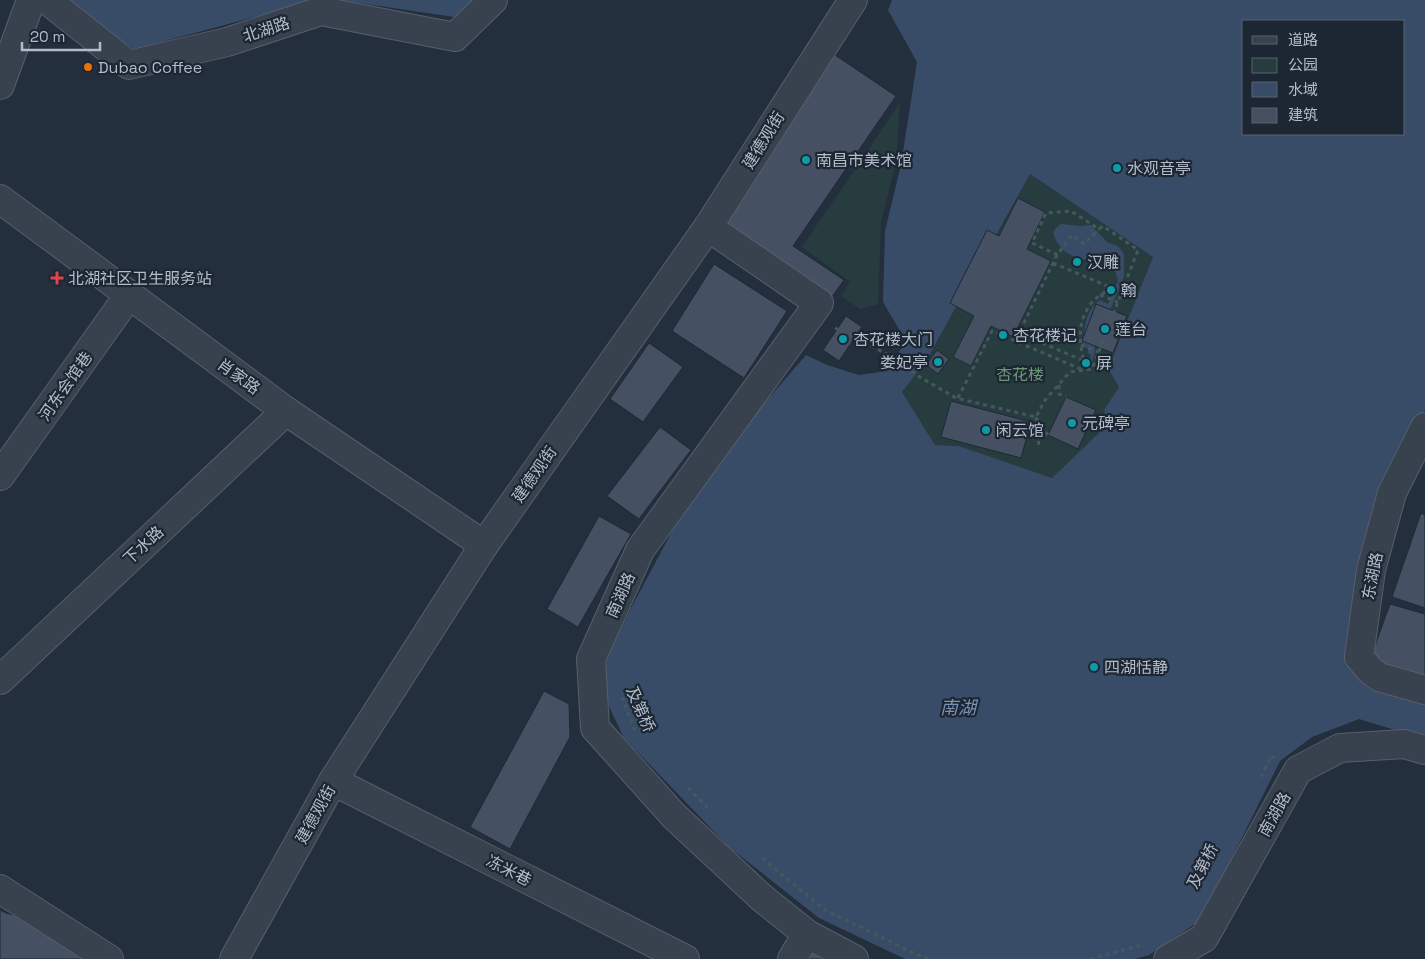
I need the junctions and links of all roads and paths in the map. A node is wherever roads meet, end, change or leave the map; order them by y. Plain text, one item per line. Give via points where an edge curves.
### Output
1 (31, 0) edge
2 (47, 0) edge
3 (493, 0) edge
4 (852, 0) edge
5 (0, 84) edge
6 (0, 199) edge
7 (708, 227) junction
8 (1099, 229) junction
9 (1057, 256) junction
10 (1054, 263) junction
11 (129, 295) junction
12 (1100, 295) junction
13 (1118, 302) junction
14 (802, 327) junction
15 (1080, 344) junction
16 (1098, 352) junction
17 (1084, 370) junction
18 (1059, 384) junction
19 (1066, 397) dead end
20 (958, 398) junction
21 (286, 411) junction
22 (1036, 418) junction
23 (1425, 427) edge
24 (1048, 435) dead end
25 (1039, 446) dead end
26 (0, 476) edge
27 (484, 545) junction
28 (0, 680) edge
29 (1425, 690) edge
30 (622, 696) dead end
31 (638, 738) dead end
32 (1425, 750) edge
33 (1298, 770) junction
34 (334, 781) junction
35 (1258, 782) dead end
36 (687, 787) dead end
37 (709, 808) dead end
38 (759, 856) dead end
39 (0, 889) edge
40 (807, 934) junction
41 (1145, 944) dead end
42 (109, 959) edge
43 (234, 959) edge
44 (685, 959) edge
45 (792, 959) edge
46 (854, 959) edge
47 (932, 959) edge
48 (1090, 959) edge
49 (1168, 959) edge

1 - 5 street
2 - 3 street, 北湖路 via 129,65 227,42 321,11 455,37
4 - 7 street, 建德观街
6 - 11 street, 肖家路
7 - 14 street, 南湖路 via 819,304
7 - 27 street, 建德观街
8 - 9 path via 1084,244 1072,235
8 - 9 path via 1072,211 1046,213 1032,243
8 - 13 path via 1103,226 1138,250
9 - 10 path
10 - 12 path via 1112,288
10 - 15 path via 1019,333 1084,361
11 - 21 street, 肖家路
11 - 26 street, 河东会馆巷
12 - 13 path
12 - 15 path via 1087,309
13 - 16 path
14 - 20 path via 827,324 893,357 918,376
14 - 40 street, 南湖路 via 640,550 591,659 595,728 674,816 762,898
15 - 16 path
16 - 17 path via 1092,369
17 - 18 path via 1070,372
17 - 20 path via 992,330
18 - 19 path via 1059,394
18 - 22 path via 1045,400
20 - 22 path
21 - 27 street, 肖家路
21 - 28 street, 下水路
22 - 24 path
22 - 25 path
23 - 29 street, 东湖路 via 1392,494 1371,570 1359,657 1378,677
27 - 34 street, 建德观街
30 - 31 path, 及第桥
32 - 33 street via 1404,744 1340,748
33 - 35 path via 1271,756
33 - 49 street, 南湖路 via 1204,938
34 - 43 street, 建德观街
34 - 44 street, 冻米巷
36 - 37 path
38 - 47 path via 825,910
39 - 42 street
40 - 45 street
40 - 46 street, 南湖路
41 - 48 path

